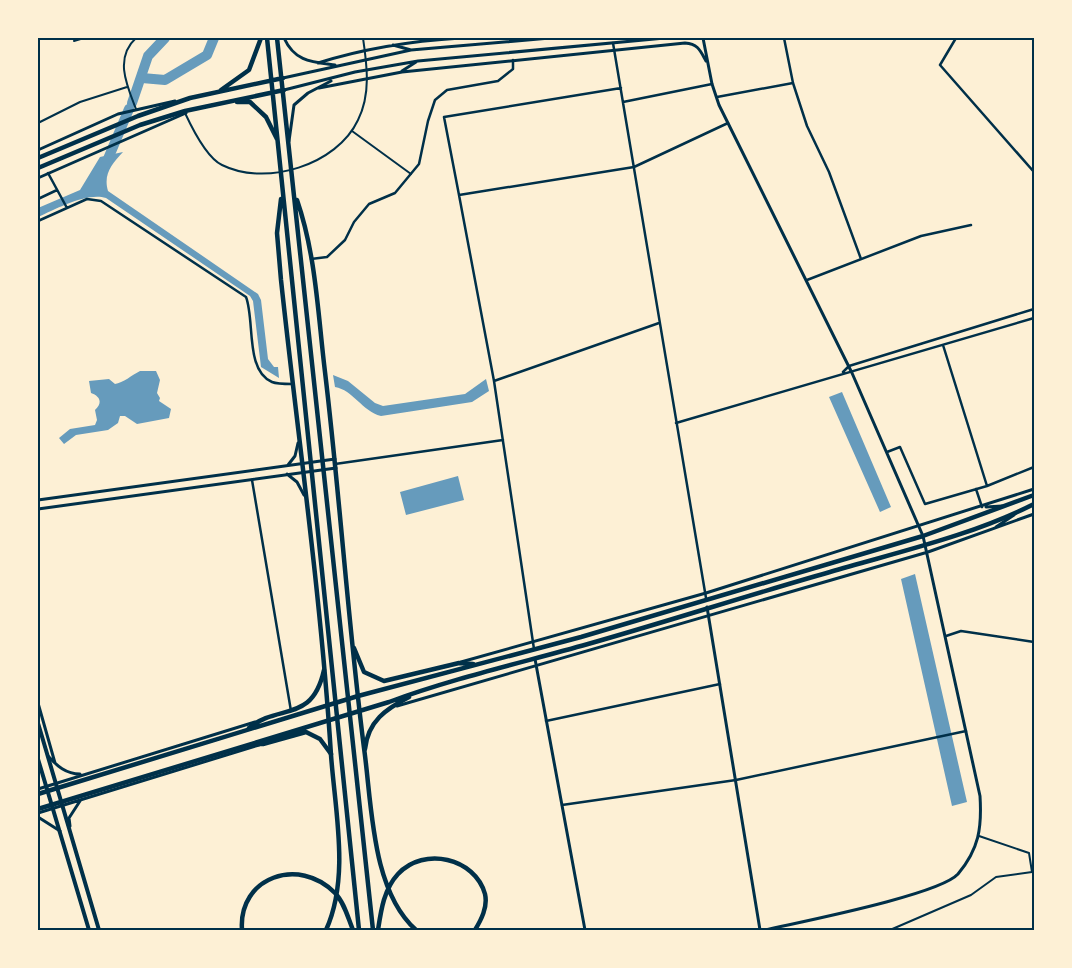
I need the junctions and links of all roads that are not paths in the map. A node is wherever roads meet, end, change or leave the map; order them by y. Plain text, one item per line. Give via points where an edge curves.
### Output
1 (84, 38) edge
2 (136, 38) edge
3 (261, 38) edge
4 (267, 38) edge
5 (277, 38) edge
6 (284, 38) edge
7 (363, 38) edge
8 (461, 38) edge
9 (550, 38) edge
10 (665, 38) edge
11 (703, 38) edge
12 (784, 38) edge
13 (956, 38) edge
14 (74, 42) dead end
15 (613, 42) junction
16 (392, 44) junction
17 (365, 50) junction
18 (412, 50) junction
19 (614, 50) junction
20 (365, 59) junction
21 (512, 59) junction
22 (418, 61) junction
23 (318, 63) junction
24 (338, 66) junction
25 (708, 66) junction
26 (367, 70) junction
27 (402, 72) junction
28 (283, 78) junction
29 (337, 78) junction
30 (367, 78) junction
31 (272, 80) junction
32 (793, 83) junction
33 (712, 84) junction
34 (127, 87) junction
35 (319, 88) junction
36 (620, 88) junction
37 (284, 90) junction
38 (219, 91) junction
39 (274, 92) junction
40 (717, 97) junction
41 (190, 98) junction
42 (223, 102) junction
43 (623, 102) junction
44 (136, 109) junction
45 (193, 109) junction
46 (185, 113) junction
47 (38, 123) edge
48 (728, 123) junction
49 (352, 131) junction
50 (278, 142) junction
51 (289, 142) junction
52 (38, 150) edge
53 (38, 158) edge
54 (634, 166) junction
55 (38, 168) edge
56 (292, 169) junction
57 (281, 171) junction
58 (1034, 172) edge
59 (48, 173) junction
60 (411, 174) junction
61 (38, 178) edge
62 (282, 190) junction
63 (58, 191) junction
64 (295, 193) junction
65 (458, 195) junction
66 (38, 199) edge
67 (66, 208) junction
68 (38, 221) edge
69 (971, 225) dead end
70 (312, 259) junction
71 (861, 259) junction
72 (807, 280) junction
73 (1034, 309) edge
74 (1034, 318) edge
75 (659, 322) junction
76 (943, 345) junction
77 (849, 366) junction
78 (852, 373) junction
79 (842, 374) junction
80 (494, 381) junction
81 (292, 384) junction
82 (676, 423) junction
83 (503, 440) junction
84 (298, 443) junction
85 (887, 452) junction
86 (300, 464) junction
87 (335, 464) junction
88 (286, 466) junction
89 (1034, 467) edge
90 (302, 472) junction
91 (286, 474) junction
92 (251, 478) junction
93 (987, 486) junction
94 (976, 489) junction
95 (1034, 489) edge
96 (304, 495) junction
97 (1034, 496) edge
98 (38, 500) edge
99 (1034, 504) edge
100 (1013, 505) junction
101 (982, 507) junction
102 (38, 509) edge
103 (1018, 512) junction
104 (1034, 514) edge
105 (918, 528) junction
106 (992, 531) junction
107 (923, 536) junction
108 (926, 544) junction
109 (928, 552) junction
110 (706, 596) junction
111 (707, 607) junction
112 (709, 614) junction
113 (946, 636) junction
114 (352, 641) junction
115 (533, 642) junction
116 (1034, 642) edge
117 (534, 649) junction
118 (535, 659) junction
119 (459, 663) junction
120 (476, 665) junction
121 (536, 666) junction
122 (325, 667) junction
123 (720, 684) junction
124 (433, 685) junction
125 (358, 696) junction
126 (38, 703) edge
127 (329, 705) junction
128 (390, 708) junction
129 (359, 710) junction
130 (291, 714) junction
131 (330, 719) junction
132 (546, 721) junction
133 (38, 722) edge
134 (256, 722) junction
135 (246, 731) junction
136 (965, 731) junction
137 (249, 744) junction
138 (263, 744) junction
139 (364, 750) junction
140 (47, 754) junction
141 (331, 754) junction
142 (38, 759) edge
143 (55, 763) junction
144 (86, 774) junction
145 (736, 780) junction
146 (56, 786) junction
147 (38, 789) edge
148 (47, 789) junction
149 (88, 793) junction
150 (38, 794) edge
151 (82, 799) junction
152 (61, 803) junction
153 (562, 804) junction
154 (53, 806) junction
155 (38, 808) edge
156 (38, 813) edge
157 (38, 817) edge
158 (60, 832) junction
159 (71, 834) junction
160 (979, 835) junction
161 (89, 930) edge
162 (99, 930) edge
163 (242, 930) edge
164 (326, 930) edge
165 (353, 930) edge
166 (359, 930) edge
167 (372, 930) edge
168 (378, 930) edge
169 (416, 930) edge
170 (475, 930) edge
171 (585, 930) edge
172 (760, 930) edge
173 (765, 930) edge
174 (890, 930) edge

1 - 14 street
2 - 34 street via 123,61
3 - 38 main road via 249,70
4 - 31 main road
5 - 28 main road
6 - 23 street via 304,61
7 - 17 street
8 - 16 street
9 - 18 street
10 - 15 street
11 - 25 street
12 - 32 street
13 - 58 street via 940,65
15 - 19 street
15 - 22 street
16 - 17 street
16 - 18 street
17 - 20 street
17 - 23 street
18 - 20 street
19 - 21 street
19 - 25 street via 692,44 699,48
19 - 36 street
20 - 24 street
20 - 26 street
21 - 27 street
21 - 60 street via 513,69 498,81 446,90 435,100 419,164
22 - 26 street
22 - 27 street
23 - 24 street
24 - 28 street
25 - 33 street
26 - 29 street
26 - 30 street
27 - 30 street
28 - 31 main road
28 - 37 main road
29 - 35 street
29 - 37 street
30 - 35 street
30 - 49 street via 366,100
31 - 38 main road
31 - 39 main road
32 - 40 street
32 - 71 street
33 - 40 street
33 - 43 street
34 - 44 street
34 - 47 street via 80,102
35 - 51 street via 294,105
36 - 43 street
36 - 65 street via 444,117
37 - 39 main road
37 - 51 main road
38 - 41 main road
39 - 42 main road
39 - 50 main road
40 - 48 street
41 - 44 street
41 - 53 main road via 102,130
42 - 45 main road
42 - 50 main road via 250,102 266,118
43 - 54 street
44 - 52 street
45 - 46 street
45 - 55 main road via 140,125
46 - 57 street via 203,146 220,165 241,172 262,174
46 - 59 street
48 - 54 street
48 - 72 street
49 - 56 street via 335,150 312,164
49 - 60 street
50 - 57 main road
51 - 56 main road
54 - 65 street
54 - 75 street
56 - 57 street
56 - 64 main road
57 - 62 main road
59 - 61 street
59 - 63 street
60 - 70 street via 395,193 369,204 345,240 327,257
62 - 81 main road via 278,233
62 - 166 main road
63 - 66 street
63 - 67 street
64 - 70 main road via 307,229
64 - 167 main road via 301,276
65 - 80 street
67 - 68 street
67 - 81 street via 87,199 101,201 246,297 259,371 272,382
69 - 71 street via 921,236
70 - 87 main road
71 - 72 street
72 - 77 street
73 - 77 street
74 - 76 street
75 - 80 street
75 - 82 street
76 - 78 street
76 - 93 street
77 - 78 street
77 - 79 street
78 - 79 street
78 - 85 street
79 - 82 street
80 - 83 street
81 - 84 main road
82 - 110 street
83 - 87 street
83 - 115 street
84 - 86 main road
84 - 88 street via 295,456
85 - 94 street via 900,447 925,504
85 - 105 street
86 - 87 street
86 - 88 street
86 - 90 main road
87 - 90 street
87 - 114 main road
88 - 98 street
89 - 93 street
90 - 91 street
90 - 96 main road
91 - 92 street
91 - 96 street via 297,482
92 - 102 street
92 - 130 street
93 - 94 street
94 - 101 street
95 - 101 street
96 - 122 main road
97 - 100 main road
99 - 103 main road
100 - 101 street
100 - 107 main road
101 - 105 street
103 - 106 street
103 - 108 main road
104 - 106 street
105 - 107 street
105 - 110 street
106 - 109 street
107 - 108 street
107 - 110 main road
108 - 109 street
108 - 111 main road
109 - 112 street
109 - 113 street
110 - 115 street
110 - 117 main road
111 - 112 street
111 - 118 main road
112 - 121 street
112 - 123 street
113 - 116 street via 961,631
113 - 136 street
114 - 119 main road via 364,672 384,681
114 - 125 main road
115 - 117 street
115 - 119 street
117 - 120 main road
118 - 121 street
118 - 124 main road
119 - 120 main road
120 - 125 main road
121 - 128 street
121 - 132 street
122 - 127 main road
122 - 130 main road via 315,694
123 - 132 street
123 - 145 street
124 - 128 main road
124 - 129 main road
125 - 127 main road
125 - 129 main road
126 - 143 street
127 - 130 main road
127 - 131 main road
128 - 139 main road via 370,726
129 - 131 main road
129 - 139 main road
130 - 134 main road
130 - 135 main road
131 - 137 main road
131 - 141 main road
132 - 153 street
133 - 140 main road
134 - 135 main road
134 - 144 street
135 - 146 main road
136 - 145 street
136 - 160 street via 980,796 982,823
137 - 138 main road
137 - 149 main road
138 - 141 main road via 306,732 320,739
138 - 151 street
139 - 169 main road via 384,879 400,911
140 - 143 street
140 - 146 main road
141 - 164 main road via 339,870 334,913
142 - 148 main road
143 - 144 street via 73,774
144 - 146 street
145 - 153 street
145 - 172 street
146 - 148 main road
146 - 152 main road
147 - 148 street
148 - 150 main road
148 - 154 main road
149 - 151 street
149 - 152 main road
151 - 152 street
151 - 159 street via 69,818
152 - 154 main road
152 - 159 main road
153 - 171 street
154 - 155 main road
154 - 156 street
154 - 158 main road
157 - 158 street
158 - 161 main road
159 - 162 main road
160 - 173 street via 976,846 957,876 926,891
160 - 174 street via 1029,853 1032,872 996,877 971,895
163 - 165 main road via 243,911 249,895 263,882 281,876 306,875 336,894
168 - 170 main road via 384,898 398,874 414,862 439,857 463,864 477,877 486,895 484,915

